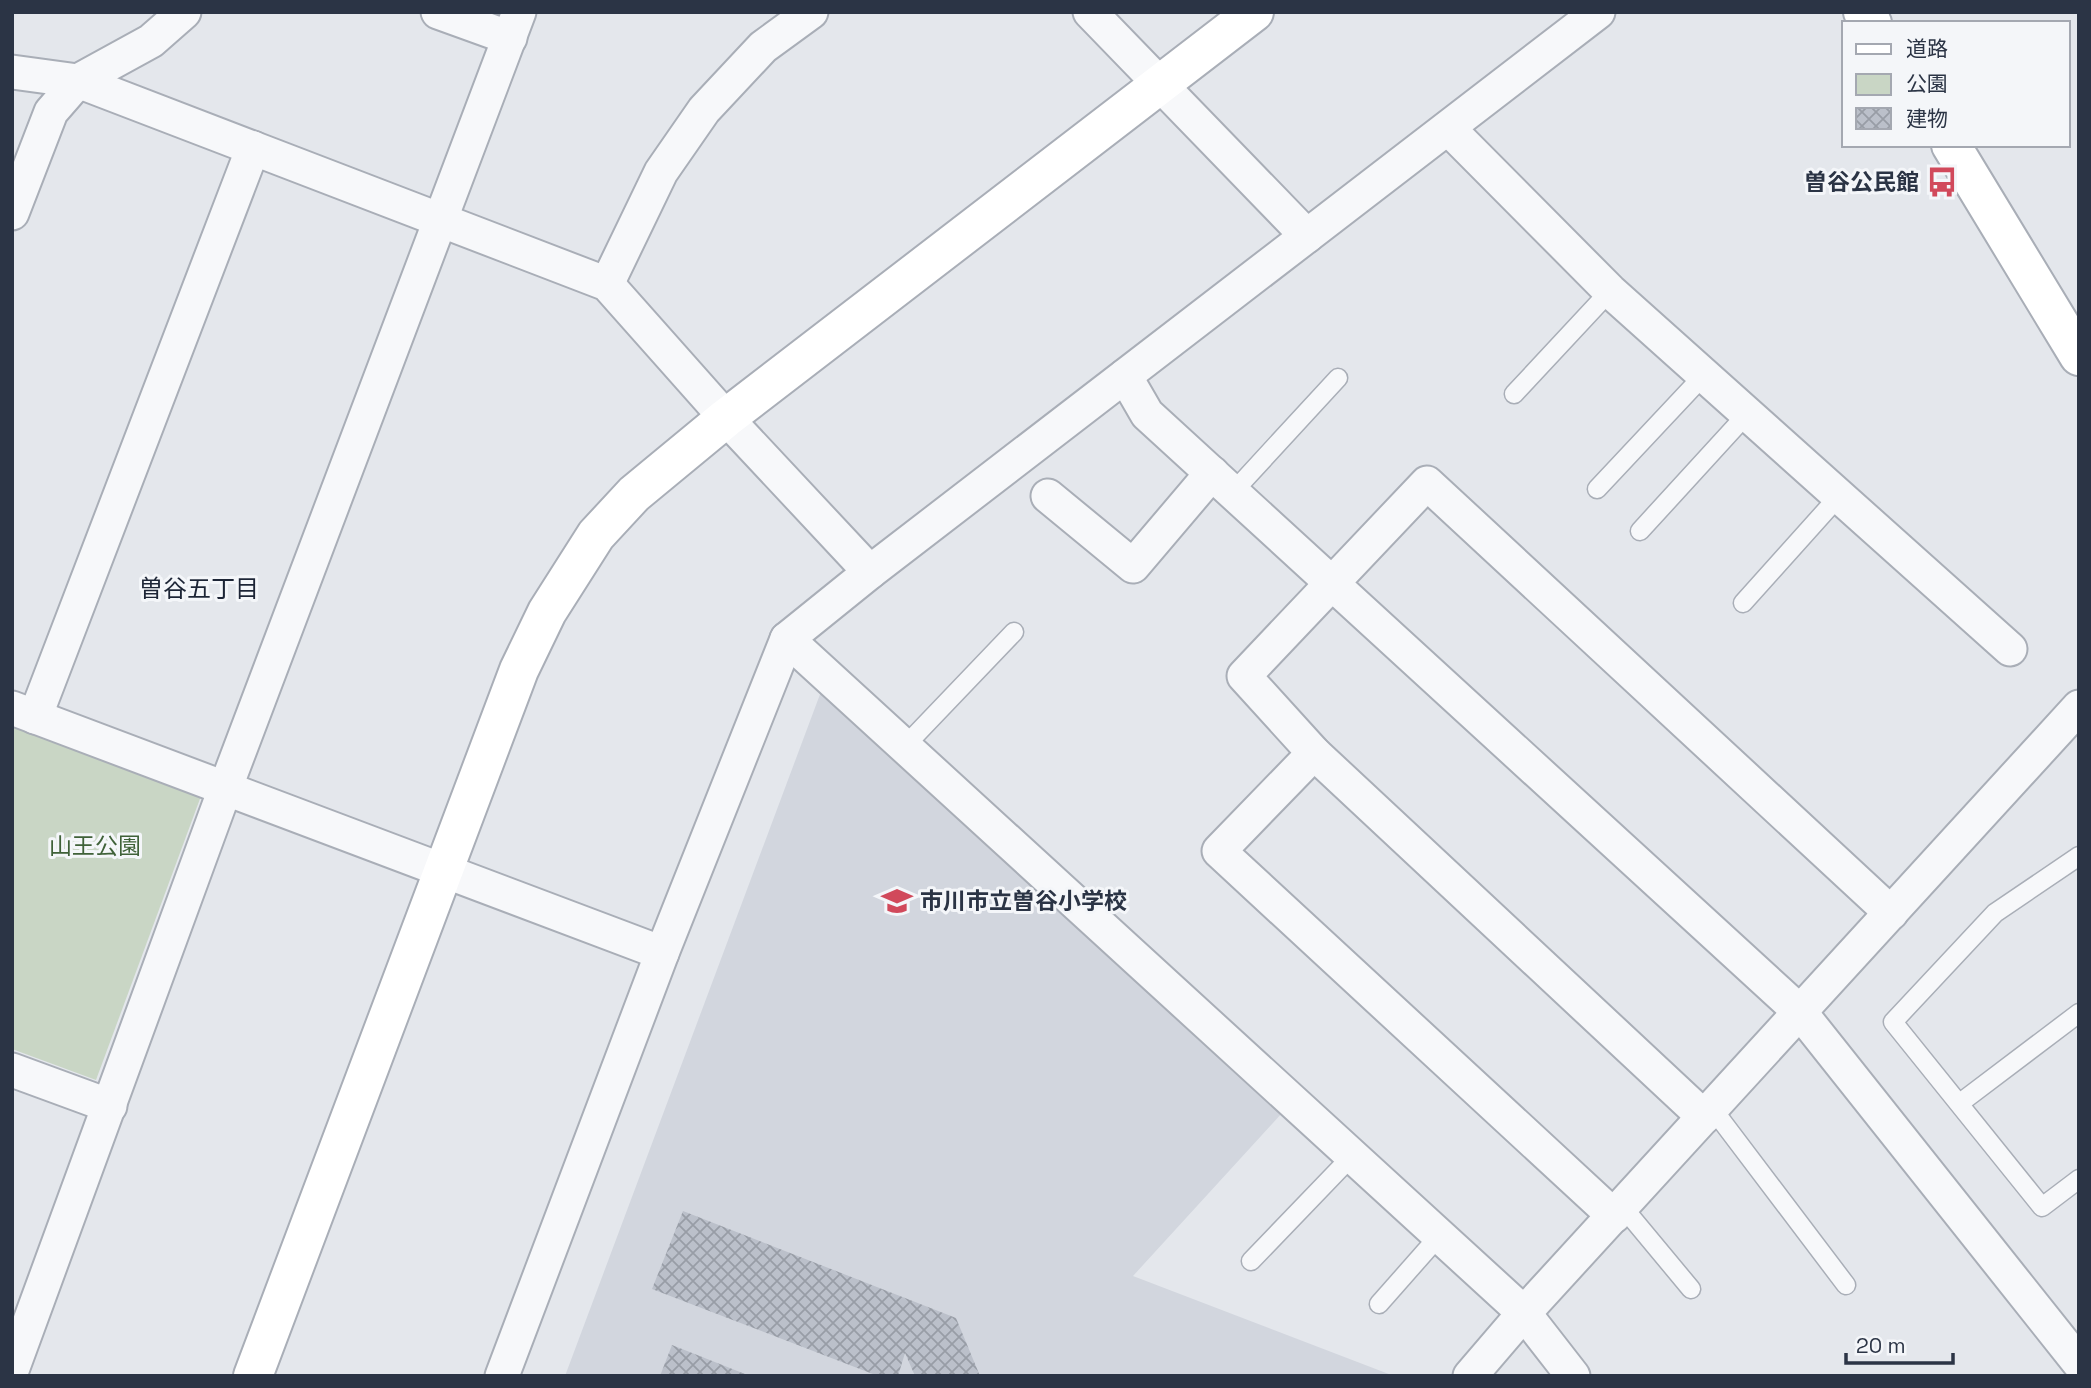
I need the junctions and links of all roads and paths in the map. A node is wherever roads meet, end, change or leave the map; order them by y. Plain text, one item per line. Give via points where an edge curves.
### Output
1 (184, 12) edge
2 (438, 12) edge
3 (811, 12) edge
4 (1090, 12) edge
5 (1254, 12) edge
6 (1598, 12) edge
7 (514, 25) edge
8 (12, 72) edge
9 (78, 81) junction
10 (1160, 84) junction
11 (1448, 128) junction
12 (1952, 147) edge
13 (253, 148) junction
14 (12, 213) edge
15 (441, 220) junction
16 (1307, 236) junction
17 (607, 284) junction
18 (1610, 291) junction
19 (2079, 356) edge
20 (1703, 375) junction
21 (1125, 376) junction
22 (1338, 378) dead end
23 (1514, 394) dead end
24 (1747, 414) junction
25 (726, 418) junction
26 (1223, 483) junction
27 (1597, 489) dead end
28 (1048, 496) dead end
29 (1839, 496) junction
30 (1640, 531) dead end
31 (870, 572) junction
32 (1331, 582) junction
33 (1743, 603) dead end
34 (1014, 632) dead end
35 (787, 639) junction
36 (2010, 649) dead end
37 (2079, 707) edge
38 (24, 712) edge
39 (903, 748) junction
40 (1314, 753) junction
41 (225, 789) junction
42 (2079, 856) edge
43 (443, 871) junction
44 (1891, 913) junction
45 (662, 953) junction
46 (1800, 1013) junction
47 (2079, 1013) edge
48 (12, 1070) edge
49 (1959, 1103) junction
50 (110, 1106) junction
51 (1708, 1113) junction
52 (1352, 1156) junction
53 (2079, 1180) edge
54 (1618, 1211) junction
55 (1439, 1237) junction
56 (1251, 1261) dead end
57 (1846, 1285) dead end
58 (1691, 1289) dead end
59 (1379, 1304) dead end
60 (1524, 1313) junction
61 (2076, 1353) edge
62 (12, 1370) edge
63 (253, 1376) edge
64 (502, 1376) edge
65 (1470, 1376) edge
66 (1573, 1376) edge

1 - 9 street via 151,41
2 - 7 street
3 - 17 street via 763,47 704,110 661,172
4 - 10 street
5 - 10 street
6 - 11 street
7 - 15 street
8 - 9 street
9 - 13 street
9 - 14 street via 51,112
10 - 16 street
10 - 25 street
11 - 16 street
11 - 18 street
12 - 19 street
13 - 15 street
13 - 38 street
15 - 17 street
15 - 41 street
16 - 21 street
17 - 25 street
18 - 20 street
18 - 23 lane
20 - 24 street
20 - 27 lane
21 - 26 street via 1147,414
21 - 31 street
22 - 26 lane
24 - 29 street
24 - 30 lane
25 - 31 street
25 - 43 street via 634,494 596,535 547,612 519,670
26 - 28 street via 1133,566
26 - 32 street
29 - 33 lane
29 - 36 street
31 - 35 street
32 - 40 street via 1244,676
32 - 44 street via 1427,483
32 - 46 street
34 - 39 lane
35 - 39 street
35 - 45 street
37 - 44 street
38 - 41 street
39 - 52 street
40 - 51 street
40 - 54 street via 1219,851
41 - 43 street
41 - 50 street
42 - 49 lane via 1995,913 1893,1022
43 - 45 street
43 - 63 street
44 - 46 street
45 - 64 street
46 - 51 street
46 - 61 street
47 - 49 lane
48 - 50 street
49 - 53 lane via 2042,1207
50 - 62 street
51 - 54 street
51 - 57 lane
52 - 55 street
52 - 56 lane
54 - 58 lane
54 - 60 street
55 - 59 lane
55 - 60 street
60 - 65 street
60 - 66 street

